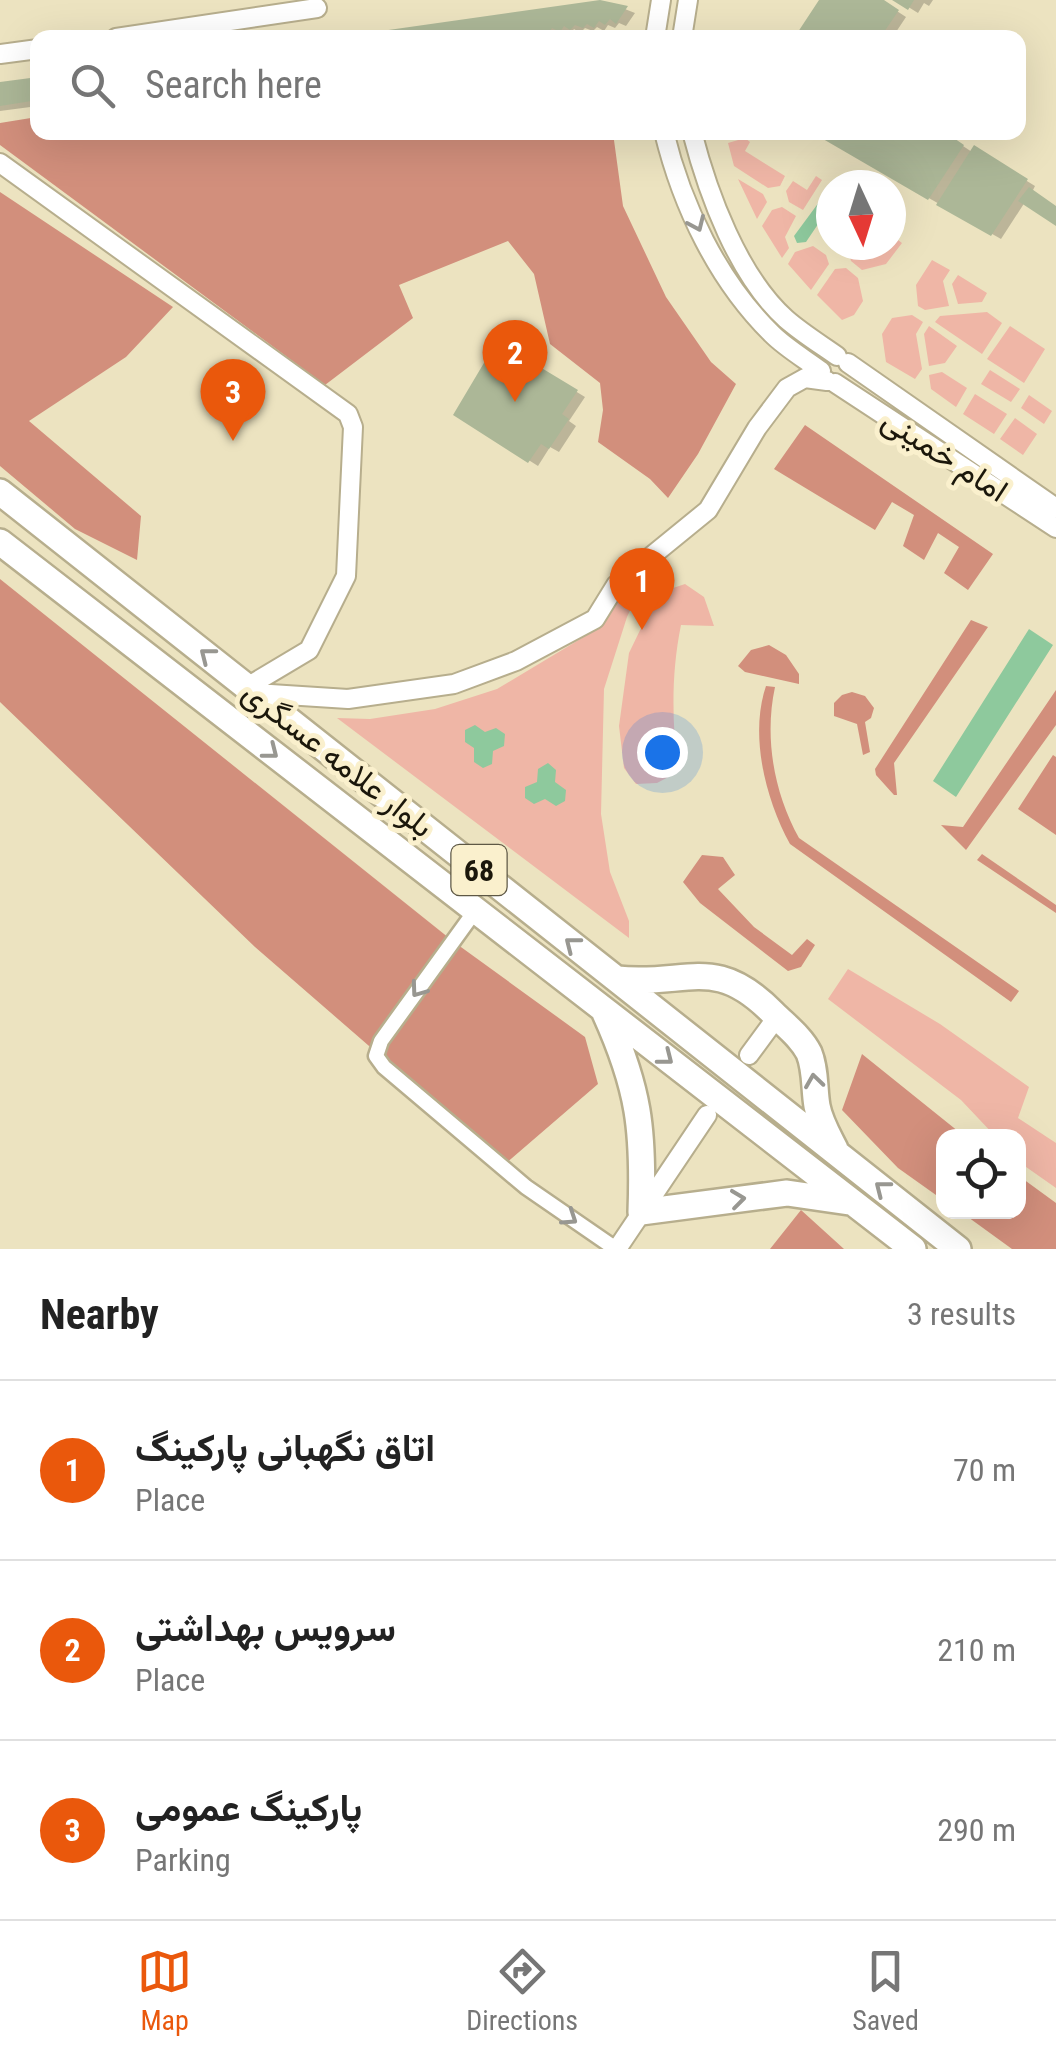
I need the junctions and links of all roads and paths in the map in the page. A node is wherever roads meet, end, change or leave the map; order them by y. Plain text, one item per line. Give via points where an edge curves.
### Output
1 (661, 0) edge
2 (688, 0) edge
3 (318, 8) dead end
4 (170, 30) edge
5 (656, 30) edge
6 (683, 30) edge
7 (30, 50) edge
8 (0, 54) edge
9 (667, 140) edge
10 (694, 140) edge
11 (0, 163) edge
12 (842, 360) junction
13 (828, 378) junction
14 (0, 492) edge
15 (1056, 508) edge
16 (1056, 528) edge
17 (0, 542) edge
18 (116, 582) junction
19 (91, 612) junction
20 (252, 690) junction
21 (475, 911) junction
22 (617, 979) junction
23 (602, 1008) junction
24 (777, 1017) junction
25 (748, 1055) dead end
26 (707, 1115) dead end
27 (837, 1153) junction
28 (854, 1203) junction
29 (641, 1212) junction
30 (617, 1249) edge
31 (912, 1249) edge
32 (958, 1249) edge

1 - 5 street
2 - 6 street
3 - 4 street
7 - 8 street
9 -> 13 street, امام خمینی via 682,189 734,292 774,336
10 - 12 street, امام خمینی via 710,192 749,270 784,318
11 - 20 street via 348,414 354,427 346,576 309,650
12 - 13 street via 825,360
12 - 15 street, امام خمینی
13 - 16 street, امام خمینی
13 - 20 street via 804,378 786,388 708,510 616,586 595,619 516,661 454,684 348,699
14 - 18 highway, بلوار علامه عسگری / 68
17 - 19 highway, بلوار علامه عسگری / 68
18 - 19 highway via 109,608
20 -> 18 highway, بلوار علامه عسگری / 68
19 -> 21 highway, بلوار علامه عسگری / 68
22 -> 20 highway, بلوار علامه عسگری / 68
21 - 23 highway, بلوار علامه عسگری / 68
21 -> 30 street via 380,1041 376,1056 526,1187
22 - 24 highway via 729,979
22 - 27 highway, بلوار علامه عسگری / 68
23 -> 28 highway, بلوار علامه عسگری / 68
23 - 29 highway via 640,1110
24 - 25 street
27 -> 24 highway via 817,1110 809,1054
26 - 29 street
32 -> 27 highway, بلوار علامه عسگری / 68
29 -> 28 highway via 787,1194
28 - 31 highway, بلوار علامه عسگری / 68
29 - 30 street

